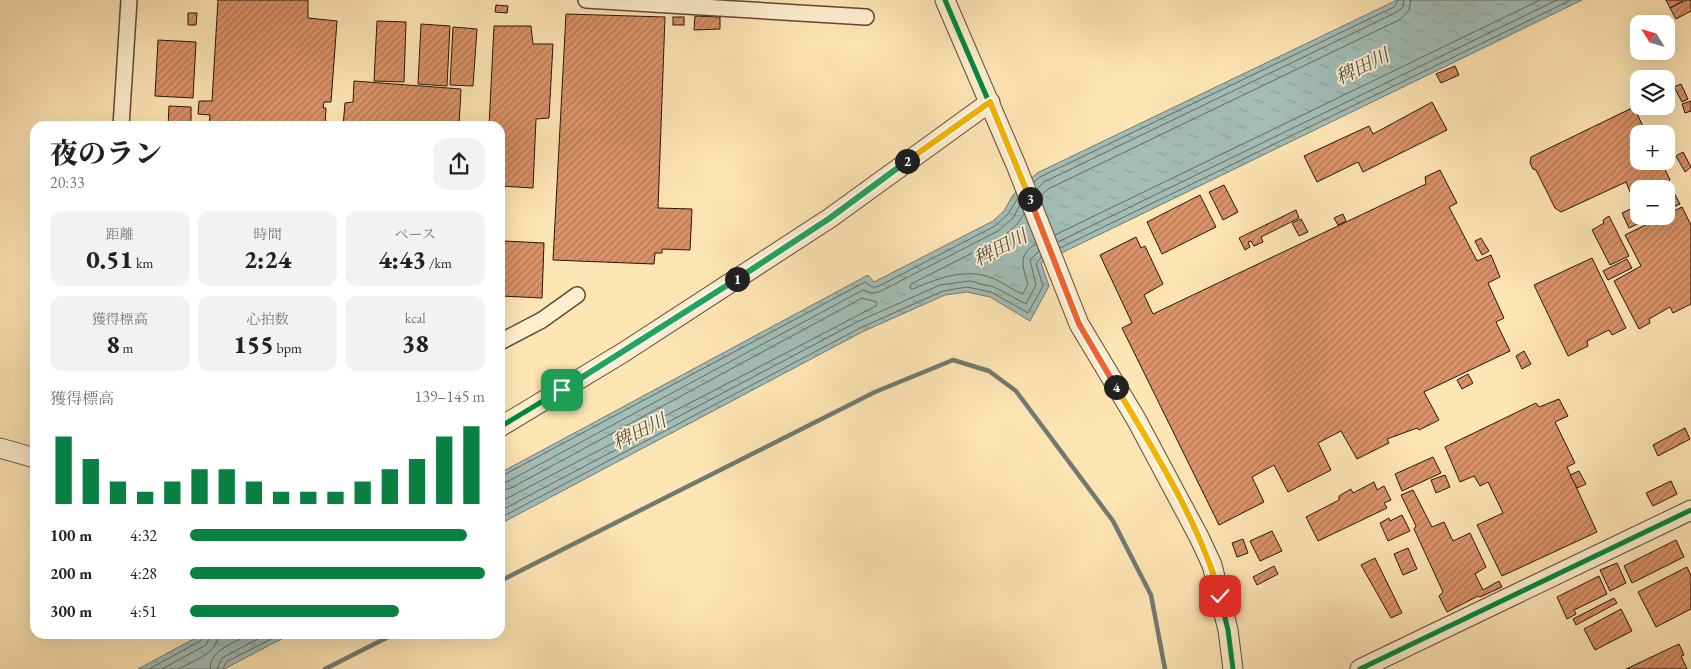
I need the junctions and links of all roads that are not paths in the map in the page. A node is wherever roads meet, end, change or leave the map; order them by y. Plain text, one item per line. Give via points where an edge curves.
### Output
1 (129, 0) edge
2 (586, 0) edge
3 (945, 0) edge
4 (866, 17) dead end
5 (990, 102) junction
6 (121, 121) edge
7 (577, 295) dead end
8 (505, 339) edge
9 (505, 424) edge
10 (0, 448) edge
11 (30, 457) edge
12 (1691, 510) edge
13 (1233, 669) edge
14 (1360, 669) edge

1 - 6 street
2 - 4 street
3 - 5 street
5 - 9 street via 822,224 624,352
5 - 13 street via 1079,324 1136,419 1205,551 1220,596
7 - 8 street via 542,320
10 - 11 street
12 - 14 street

